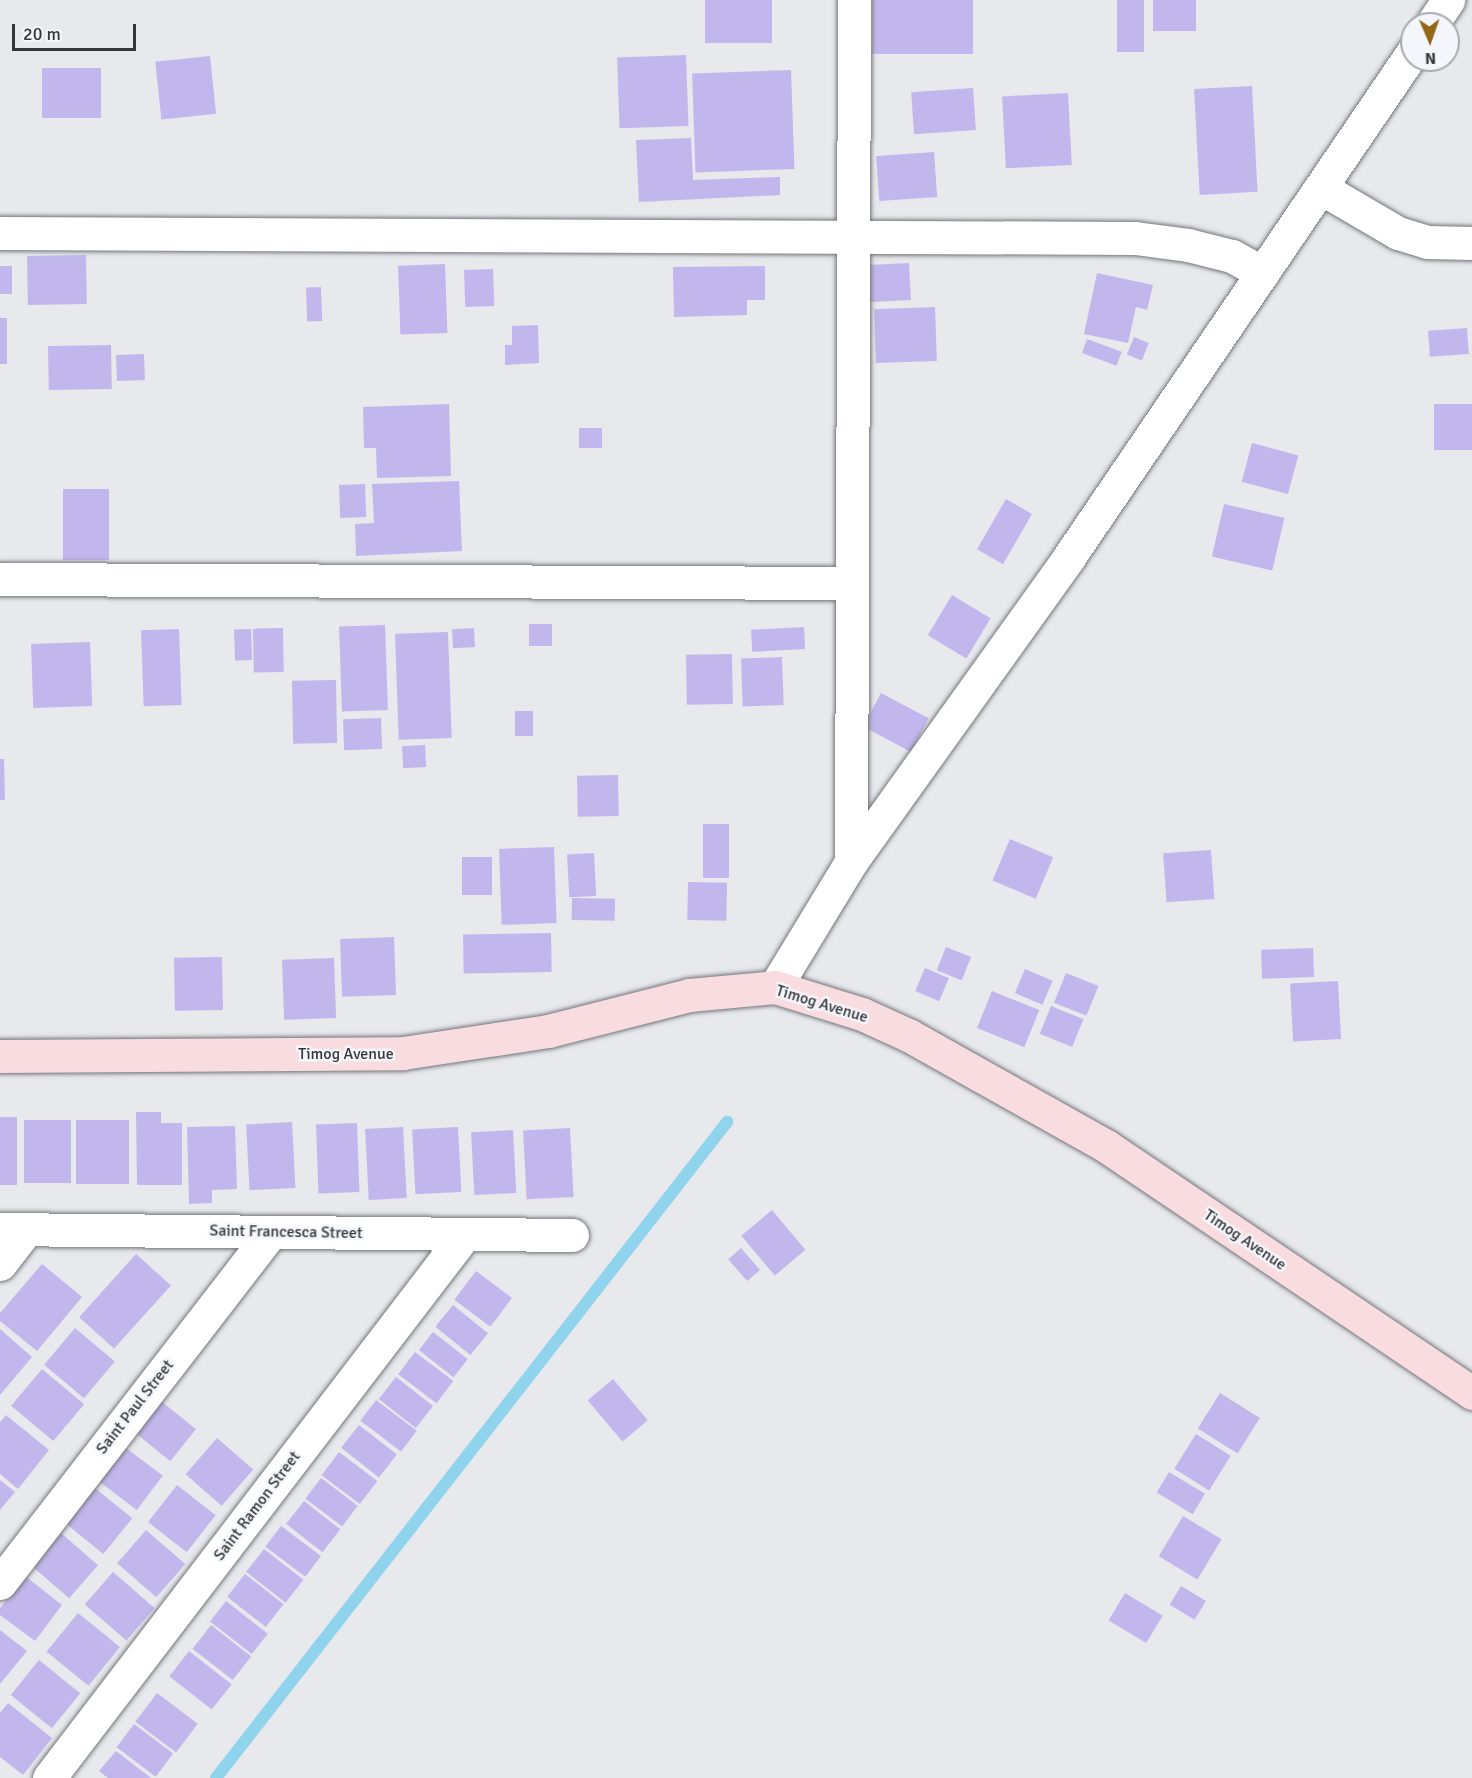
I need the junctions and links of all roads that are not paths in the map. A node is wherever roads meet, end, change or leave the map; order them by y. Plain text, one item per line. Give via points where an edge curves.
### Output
1 (854, 0) edge
2 (1400, 71) edge
3 (1321, 188) junction
4 (0, 233) edge
5 (853, 237) junction
6 (1472, 243) edge
7 (1263, 273) junction
8 (0, 579) edge
9 (852, 584) junction
10 (851, 862) junction
11 (775, 987) junction
12 (0, 1056) edge
13 (14, 1229) edge
14 (271, 1232) junction
15 (465, 1234) junction
16 (572, 1235) dead end
17 (0, 1264) edge
18 (1472, 1393) edge
19 (0, 1583) edge
20 (49, 1778) edge

1 - 5 street
2 - 3 street
3 - 6 street via 1398,232 1427,242
3 - 7 street
4 - 5 street
5 - 7 street via 1135,238 1232,256
5 - 9 street
7 - 10 street via 1069,557
8 - 9 street
9 - 10 street
10 - 11 street
11 - 12 main road, Timog Avenue via 689,995 548,1031 403,1053
11 - 18 main road, Timog Avenue via 862,1014 910,1036 1106,1146
13 - 14 street, Saint Francesca Street
13 - 17 street
14 - 15 street, Saint Francesca Street
14 - 19 street, Saint Paul Street
15 - 16 street, Saint Francesca Street
15 - 20 street, Saint Ramon Street

